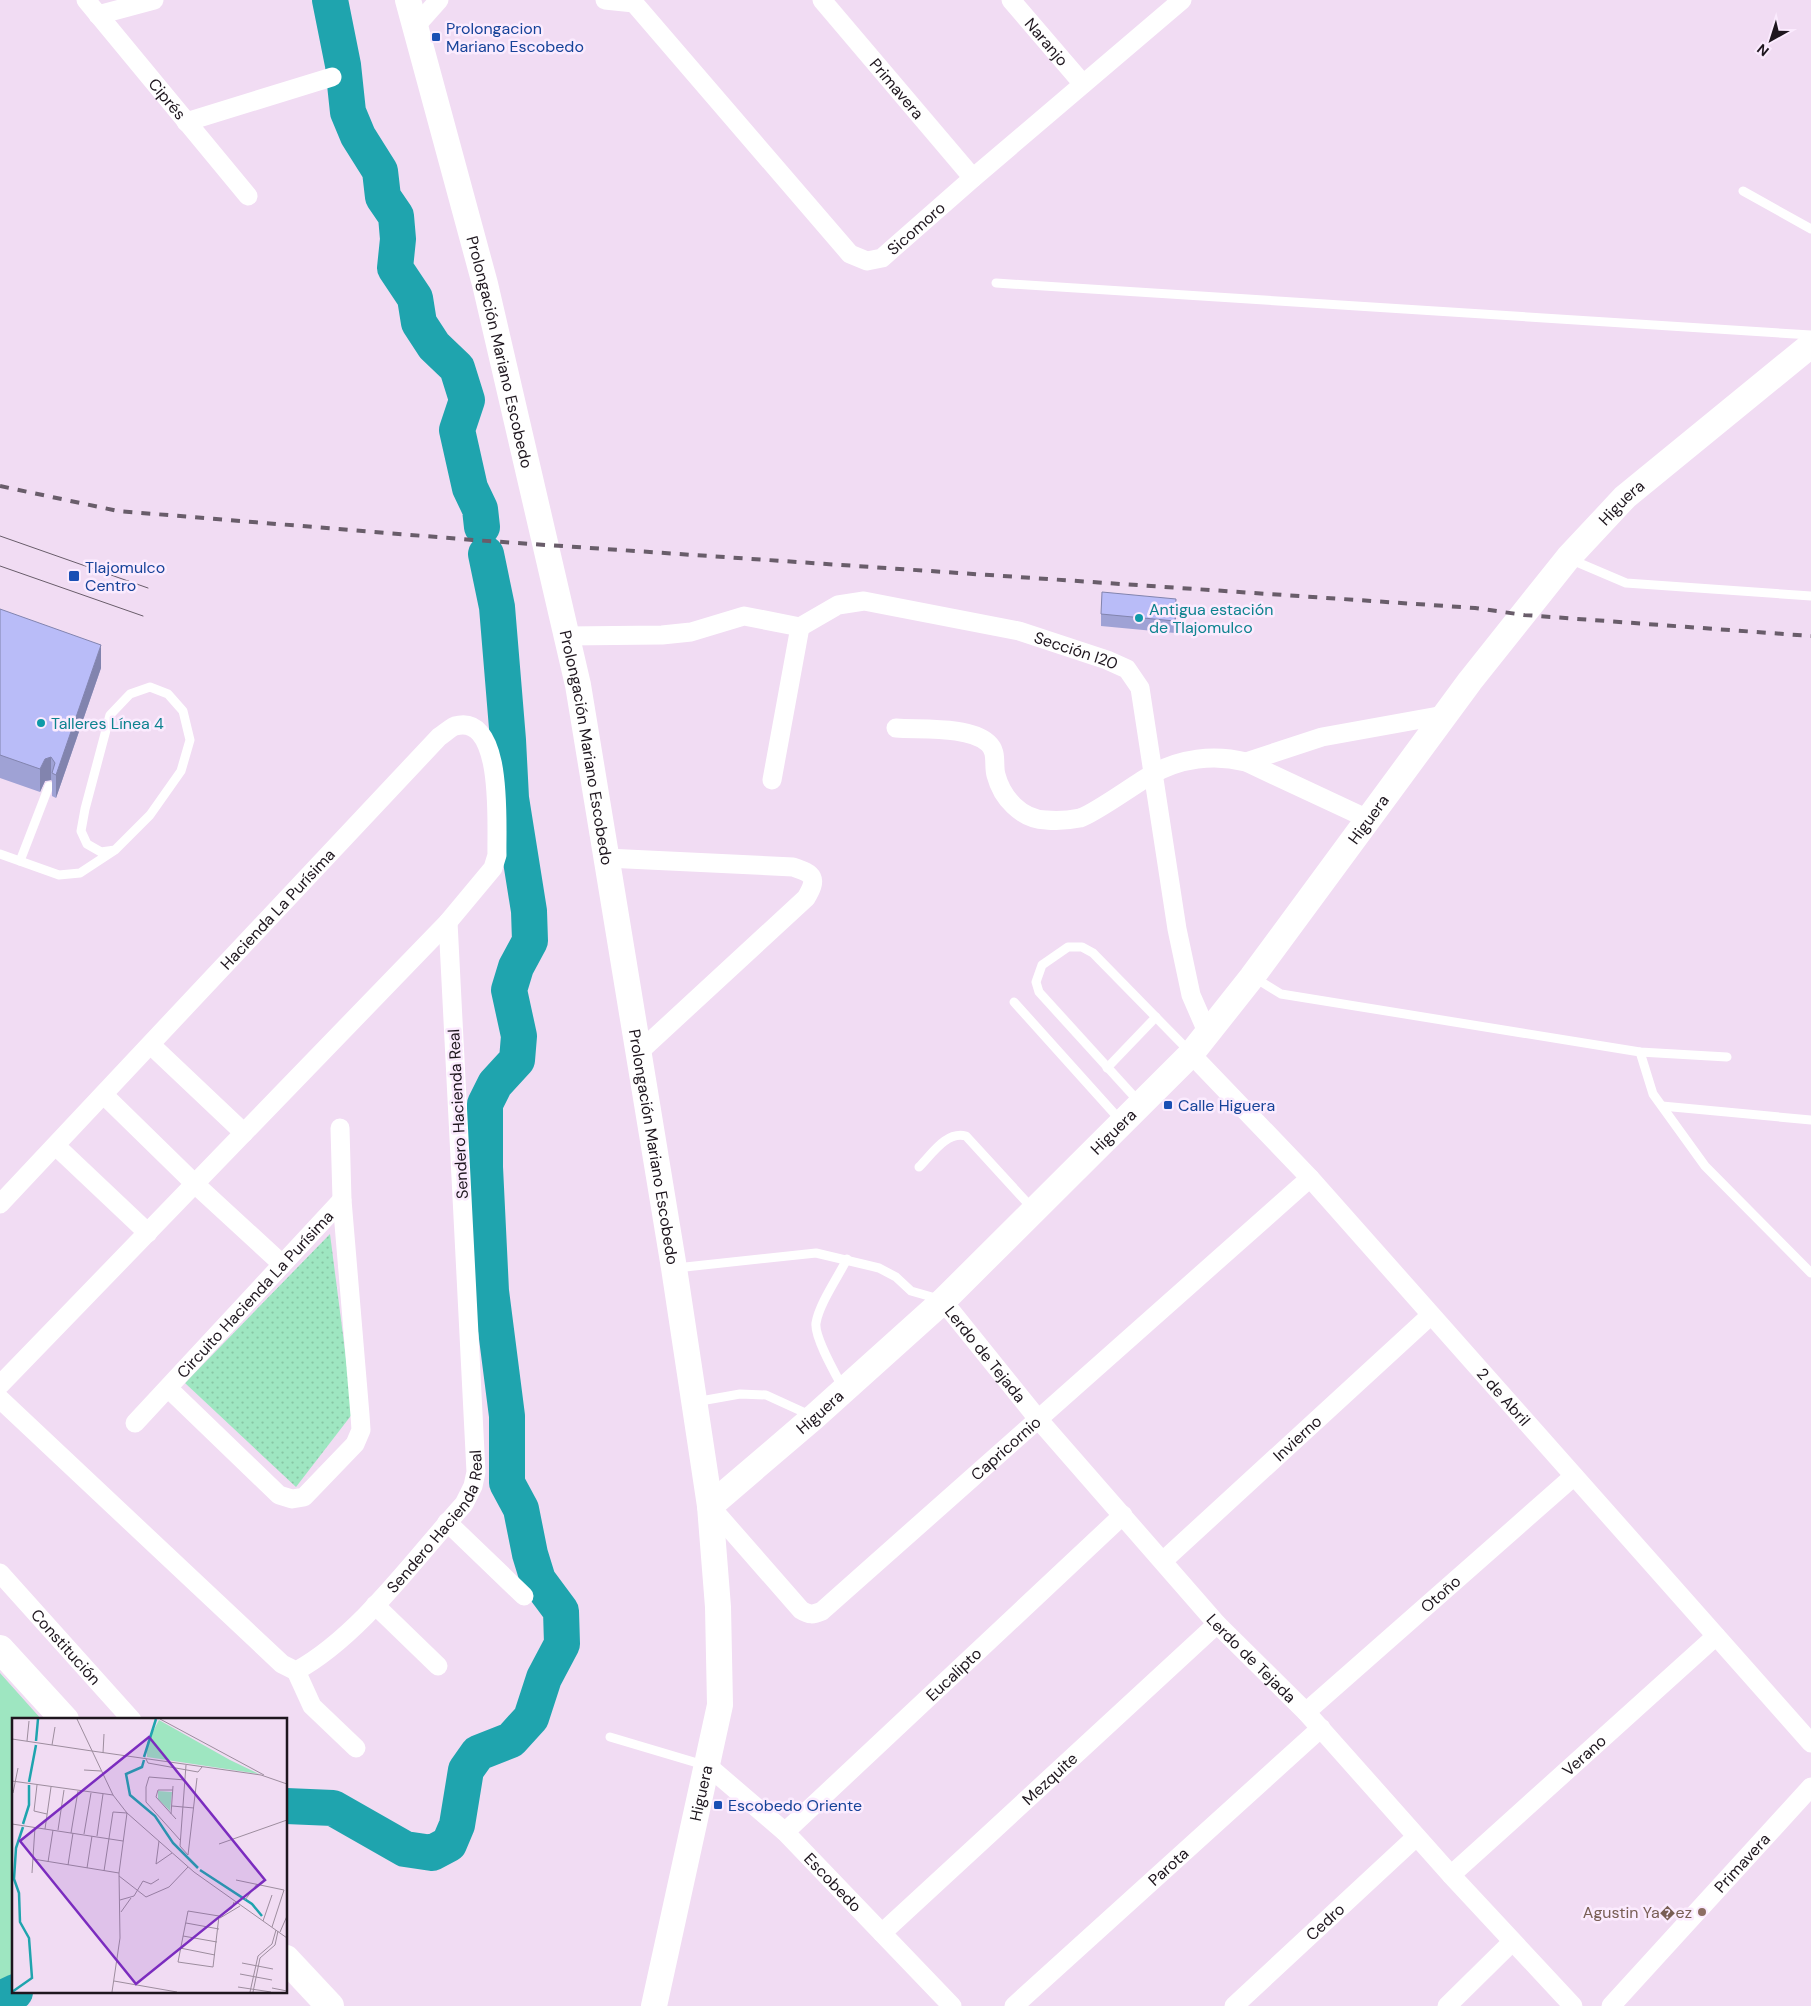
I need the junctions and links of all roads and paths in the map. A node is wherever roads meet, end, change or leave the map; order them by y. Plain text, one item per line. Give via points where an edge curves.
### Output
1 (86, 0) edge
2 (154, 0) edge
3 (408, 0) edge
4 (439, 0) edge
5 (606, 0) edge
6 (822, 0) edge
7 (1011, 0) edge
8 (1182, 0) edge
9 (634, 2) edge
10 (98, 15) junction
11 (416, 27) junction
12 (332, 77) dead end
13 (1083, 84) junction
14 (186, 122) junction
15 (973, 178) junction
16 (1743, 191) dead end
17 (248, 196) dead end
18 (1811, 228) edge
19 (996, 283) dead end
20 (1811, 335) edge
21 (1811, 345) edge
22 (1568, 558) junction
23 (1811, 596) edge
24 (800, 626) junction
25 (567, 636) junction
26 (1444, 716) junction
27 (896, 728) dead end
28 (1246, 762) junction
29 (1153, 774) junction
30 (772, 780) dead end
31 (49, 786) dead end
32 (1368, 819) junction
33 (115, 850) junction
34 (0, 854) edge
35 (606, 858) junction
36 (20, 861) junction
37 (448, 922) junction
38 (1252, 977) junction
39 (1014, 1002) dead end
40 (1156, 1017) junction
41 (1208, 1034) junction
42 (151, 1045) junction
43 (1640, 1052) junction
44 (638, 1053) junction
45 (1191, 1054) junction
46 (1727, 1057) dead end
47 (1107, 1068) junction
48 (104, 1095) junction
49 (1141, 1105) junction
50 (1662, 1106) junction
51 (1811, 1120) edge
52 (1122, 1124) junction
53 (340, 1128) dead end
54 (244, 1134) junction
55 (56, 1146) junction
56 (919, 1167) dead end
57 (1310, 1178) junction
58 (195, 1184) junction
59 (342, 1200) junction
60 (0, 1204) edge
61 (1034, 1210) junction
62 (148, 1233) junction
63 (847, 1259) junction
64 (282, 1264) junction
65 (674, 1268) junction
66 (1811, 1272) edge
67 (944, 1301) junction
68 (1431, 1316) junction
69 (0, 1385) edge
70 (168, 1388) junction
71 (844, 1390) junction
72 (0, 1399) edge
73 (694, 1402) junction
74 (814, 1417) junction
75 (1038, 1419) junction
76 (134, 1423) dead end
77 (1574, 1476) junction
78 (710, 1506) junction
79 (1123, 1515) junction
80 (448, 1522) junction
81 (1163, 1561) junction
82 (0, 1573) edge
83 (524, 1596) dead end
84 (375, 1605) junction
85 (1218, 1624) junction
86 (1716, 1636) junction
87 (0, 1649) edge
88 (438, 1666) dead end
89 (296, 1670) junction
90 (1306, 1712) junction
91 (63, 1718) edge
92 (130, 1718) edge
93 (1321, 1728) junction
94 (610, 1737) dead end
95 (1811, 1743) edge
96 (356, 1748) dead end
97 (708, 1766) junction
98 (1811, 1787) edge
99 (785, 1832) junction
100 (1416, 1837) junction
101 (1451, 1876) junction
102 (882, 1933) junction
103 (1512, 1942) junction
104 (288, 1961) edge
105 (330, 2006) edge
106 (654, 2006) edge
107 (952, 2006) edge
108 (1014, 2006) edge
109 (1234, 2006) edge
110 (1447, 2006) edge
111 (1573, 2006) edge
112 (1611, 2006) edge

1 - 10 street, Ciprés
2 - 10 street
3 - 11 main road, Prolongación Mariano Escobedo
4 - 11 street
5 - 9 street
6 - 15 street, Primavera
7 - 13 street, Naranjo
8 - 13 street, Sicomoro
9 - 15 street, Sicomoro via 850,254 867,261 882,258
10 - 14 street, Ciprés
11 - 25 main road, Prolongación Mariano Escobedo via 485,284
12 - 14 street
13 - 15 street, Sicomoro
14 - 17 street, Ciprés
16 - 18 lane
19 - 20 lane
21 - 22 main road, Higuera via 1625,497
22 - 23 lane via 1626,583
22 - 26 main road, Higuera
24 - 25 street via 744,616 691,632
24 - 29 street, Sección I20 via 838,605 864,601 1019,631 1107,660 1127,669 1140,688
24 - 30 street
25 - 35 main road, Prolongación Mariano Escobedo
26 - 28 street via 1322,737
26 - 32 main road, Higuera
27 - 29 street via 967,733 989,743 996,756 996,774 1006,799 1022,813 1044,820 1081,818
28 - 29 street via 1228,758 1191,759
28 - 32 street
29 - 41 street, Sección I20 via 1185,967
31 - 36 lane
32 - 38 main road, Higuera
33 - 33 lane via 150,815 181,771 190,740 183,711 168,694 150,687 130,694 110,715 85,809 81,831 87,844 101,852
33 - 36 lane via 80,873 60,875
34 - 36 lane
35 - 44 main road, Prolongación Mariano Escobedo
35 - 44 street via 793,867 808,872 813,879 806,898
37 - 42 street, Hacienda La Purísima via 493,868 497,856 495,769 487,742 479,731 468,725 454,726 439,737
37 - 54 street
37 - 80 street, Sendero Hacienda Real via 476,1472 464,1504
38 - 41 main road, Higuera
38 - 43 lane via 1281,994
39 - 52 lane
40 - 45 lane
40 - 47 lane
40 - 47 lane via 1093,953 1068,947 1042,965 1036,982 1039,992
41 - 45 main road, Higuera
42 - 48 street, Hacienda La Purísima
42 - 54 street
43 - 46 lane
43 - 50 lane via 1654,1094
44 - 65 main road, Prolongación Mariano Escobedo
45 - 49 main road, Higuera
45 - 57 street, 2 de Abril
47 - 49 lane
48 - 55 street, Hacienda La Purísima
48 - 58 street
49 - 52 main road, Higuera
50 - 51 lane
50 - 66 lane via 1705,1166
52 - 61 main road, Higuera
53 - 59 street, Circuito Hacienda La Purísima
54 - 58 street
55 - 60 street, Hacienda La Purísima
55 - 62 street
56 - 61 lane via 949,1136 966,1136
57 - 68 street, 2 de Abril
57 - 75 street, Capricornio
58 - 62 street
58 - 64 street
59 - 64 street, Circuito Hacienda La Purísima
59 - 70 street, Circuito Hacienda La Purísima via 361,1430 355,1444 304,1497 292,1499 279,1495
61 - 67 main road, Higuera
62 - 69 street
63 - 65 lane via 816,1252
63 - 67 lane via 880,1268 911,1291
63 - 71 lane via 815,1324 827,1358
64 - 70 street, Circuito Hacienda La Purísima
65 - 73 main road, Prolongación Mariano Escobedo
67 - 71 main road, Higuera
67 - 75 street, Lerdo de Tejada
68 - 77 street, 2 de Abril
68 - 81 street, Invierno
70 - 76 street, Circuito Hacienda La Purísima
71 - 74 main road, Higuera
72 - 89 street via 282,1664
73 - 74 lane via 740,1394 766,1395
73 - 78 main road, Prolongación Mariano Escobedo
74 - 78 main road, Higuera
75 - 78 street, Capricornio via 815,1614 801,1610
75 - 79 street, Lerdo de Tejada
77 - 86 street, 2 de Abril
77 - 90 street, Otoño
78 - 97 main road, Higuera via 718,1608 720,1705
79 - 81 street, Lerdo de Tejada
79 - 99 street, Eucalipto
80 - 83 street
80 - 84 street, Sendero Hacienda Real
81 - 85 street, Lerdo de Tejada
82 - 92 street, Constitución
84 - 88 street
84 - 89 street, Sendero Hacienda Real via 328,1650
85 - 90 street, Lerdo de Tejada
85 - 102 street, Mezquite
86 - 95 street, 2 de Abril
86 - 101 street, Verano
87 - 91 main road
89 - 96 street via 312,1706
90 - 93 street, Lerdo de Tejada
93 - 100 street, Lerdo de Tejada
93 - 108 street, Parota
94 - 97 lane
97 - 99 street, Escobedo
97 - 106 main road, Higuera
98 - 112 street, Primavera
99 - 102 street, Escobedo
100 - 101 street, Lerdo de Tejada
100 - 109 street, Cedro
101 - 103 street, Lerdo de Tejada
102 - 107 street, Escobedo
103 - 110 street
103 - 111 street, Lerdo de Tejada
104 - 105 main road

